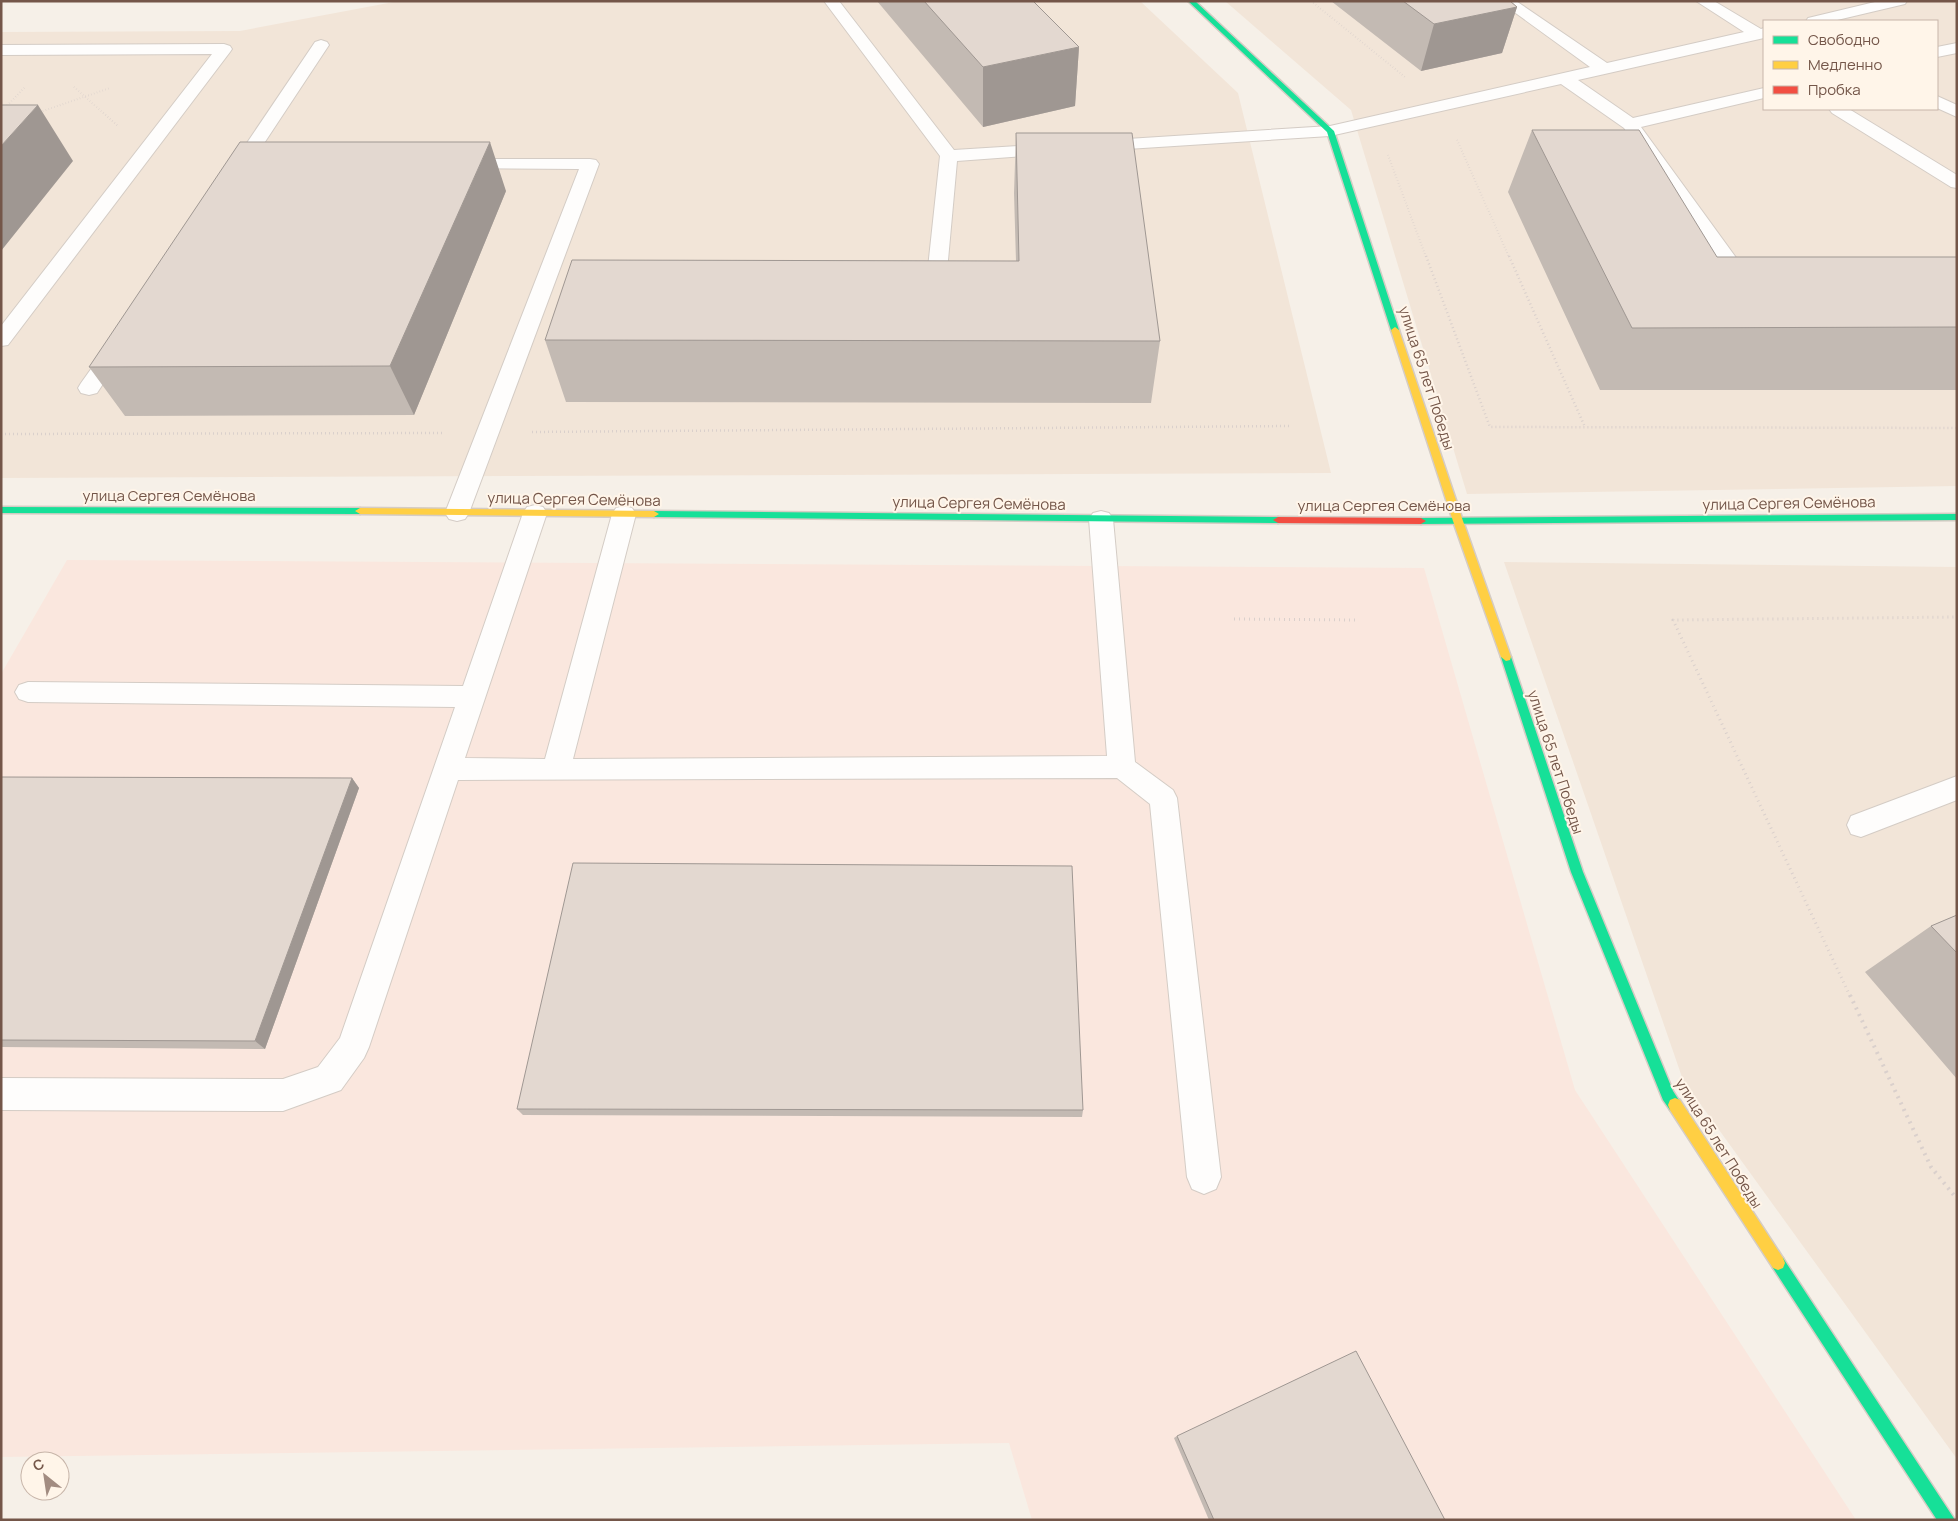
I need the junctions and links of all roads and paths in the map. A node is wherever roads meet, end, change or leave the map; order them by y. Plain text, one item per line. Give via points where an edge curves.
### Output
1 (831, 1) edge
2 (1190, 1) edge
3 (1311, 1) edge
4 (1506, 1) edge
5 (1703, 1) edge
6 (1895, 2) edge
7 (1850, 18) edge
8 (1826, 20) edge
9 (1761, 33) edge
10 (320, 46) dead end
11 (1957, 48) edge
12 (1, 50) edge
13 (1938, 52) edge
14 (1604, 69) junction
15 (1564, 78) junction
16 (71, 84) dead end
17 (1763, 93) edge
18 (1938, 102) edge
19 (1441, 106) junction
20 (1840, 110) edge
21 (1957, 112) edge
22 (1630, 124) junction
23 (1330, 131) junction
24 (146, 151) junction
25 (949, 156) junction
26 (440, 164) edge
27 (241, 165) junction
28 (271, 165) edge
29 (230, 182) edge
30 (1957, 183) edge
31 (1769, 276) edge
32 (897, 283) edge
33 (563, 286) edge
34 (543, 287) junction
35 (128, 330) edge
36 (1, 340) edge
37 (89, 388) dead end
38 (1291, 426) dead end
39 (1490, 426) dead end
40 (1584, 428) junction
41 (1957, 428) edge
42 (487, 433) junction
43 (1, 434) edge
44 (1, 510) edge
45 (457, 512) junction
46 (535, 513) junction
47 (624, 514) junction
48 (1957, 517) edge
49 (1101, 519) junction
50 (1458, 521) junction
51 (1957, 617) edge
52 (1234, 619) dead end
53 (1358, 620) dead end
54 (28, 692) dead end
55 (472, 697) junction
56 (1122, 767) junction
57 (447, 769) junction
58 (556, 770) junction
59 (1957, 788) edge
60 (1861, 825) dead end
61 (1, 1094) edge
62 (1204, 1177) dead end
63 (1957, 1199) edge
64 (1947, 1520) edge

1 - 25 lane
2 - 23 street, улица 65 лет Победы
3 - 19 path
4 - 14 lane
5 - 9 lane
6 - 7 lane
7 - 8 lane
9 - 14 lane
10 - 27 lane
11 - 13 lane
12 - 24 lane via 224,49
14 - 15 lane
15 - 19 lane
15 - 22 lane
16 - 24 path
17 - 22 lane
18 - 21 lane
19 - 23 lane
19 - 40 path
20 - 30 lane
22 - 31 lane via 1739,276
23 - 25 lane
23 - 50 street, улица 65 лет Победы
24 - 36 lane
25 - 32 lane via 936,282
26 - 34 lane via 590,164
27 - 28 lane
27 - 29 lane
33 - 34 lane
34 - 42 lane
35 - 37 lane
38 - 42 path
39 - 40 path
40 - 41 path
42 - 43 path
42 - 45 lane
44 - 45 street, улица Сергея Семёнова
45 - 46 street, улица Сергея Семёнова
46 - 47 street, улица Сергея Семёнова
46 - 55 lane
47 - 49 street, улица Сергея Семёнова
47 - 58 lane
48 - 50 street, улица Сергея Семёнова
49 - 50 street, улица Сергея Семёнова
49 - 56 lane
50 - 64 street, улица 65 лет Победы via 1577,872 1668,1095
51 - 63 path via 1673,620 1931,1167
52 - 53 path
54 - 55 lane
55 - 57 lane
56 - 58 lane
56 - 62 lane via 1163,798
57 - 58 lane
57 - 61 lane via 353,1047 329,1079 283,1095
59 - 60 lane

